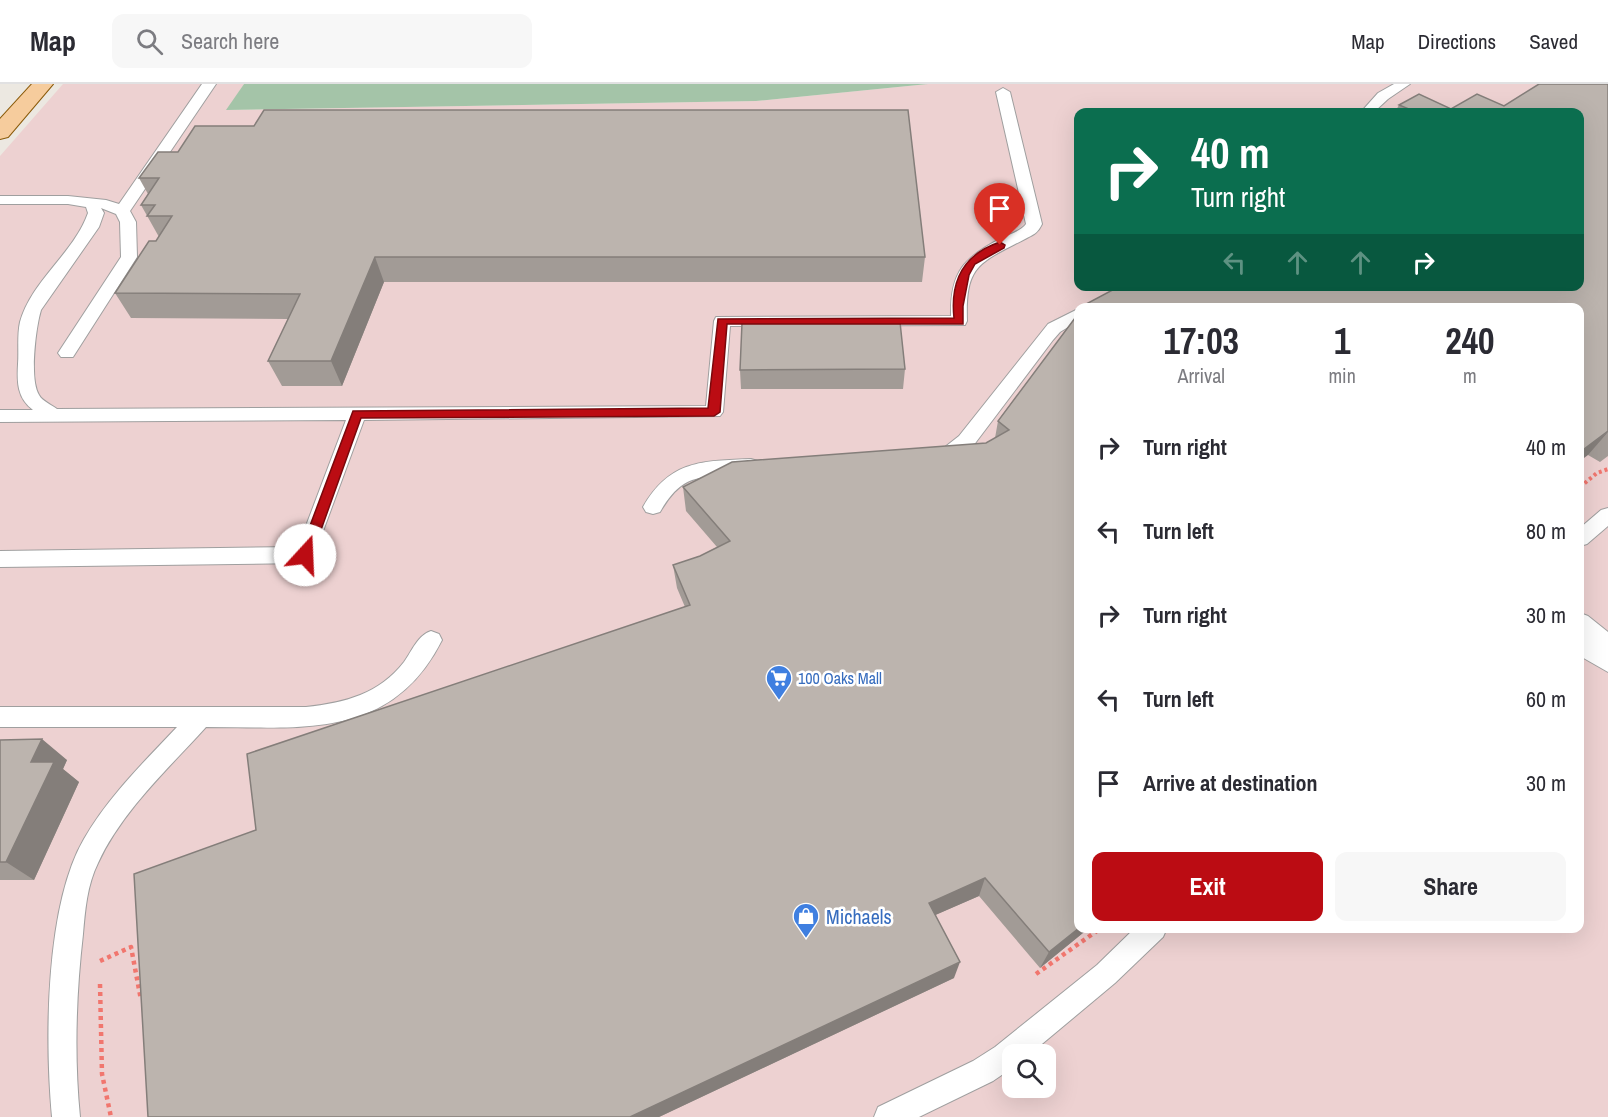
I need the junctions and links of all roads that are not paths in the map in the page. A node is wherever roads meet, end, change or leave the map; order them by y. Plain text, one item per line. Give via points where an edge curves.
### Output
1 (43, 84) edge
2 (209, 84) edge
3 (1403, 84) edge
4 (1003, 92) dead end
5 (1387, 93) junction
6 (1408, 103) edge
7 (1371, 108) edge
8 (0, 132) edge
9 (0, 200) edge
10 (88, 203) junction
11 (122, 211) junction
12 (1074, 316) edge
13 (67, 353) dead end
14 (357, 414) junction
15 (0, 416) edge
16 (54, 416) junction
17 (921, 456) edge
18 (772, 465) edge
19 (653, 507) dead end
20 (1608, 515) edge
21 (1584, 536) edge
22 (0, 559) edge
23 (1584, 625) edge
24 (431, 640) dead end
25 (1608, 645) edge
26 (1584, 648) edge
27 (1608, 663) edge
28 (0, 717) edge
29 (200, 717) junction
30 (1149, 933) edge
31 (66, 1117) edge
32 (888, 1117) edge

1 - 8 main road
2 - 11 lane
3 - 5 lane
4 - 14 lane via 1034,224 1032,229 971,262 961,288 959,321 722,321 714,412
5 - 6 lane
5 - 7 lane
9 - 10 lane
10 - 11 lane via 106,204
10 - 16 lane via 94,207 95,220 51,281 28,325 26,385 32,400
11 - 13 lane via 128,222 128,259
12 - 17 lane via 1054,328 960,447
14 - 16 lane
14 - 22 lane via 305,555
15 - 16 lane
18 - 19 lane via 714,468 679,476 665,485
20 - 21 lane
23 - 25 lane
24 - 29 lane via 398,686 355,709 306,717
26 - 27 lane
28 - 29 lane
29 - 31 lane via 106,828 79,878 62,1021
30 - 32 lane via 1106,974 1005,1057

